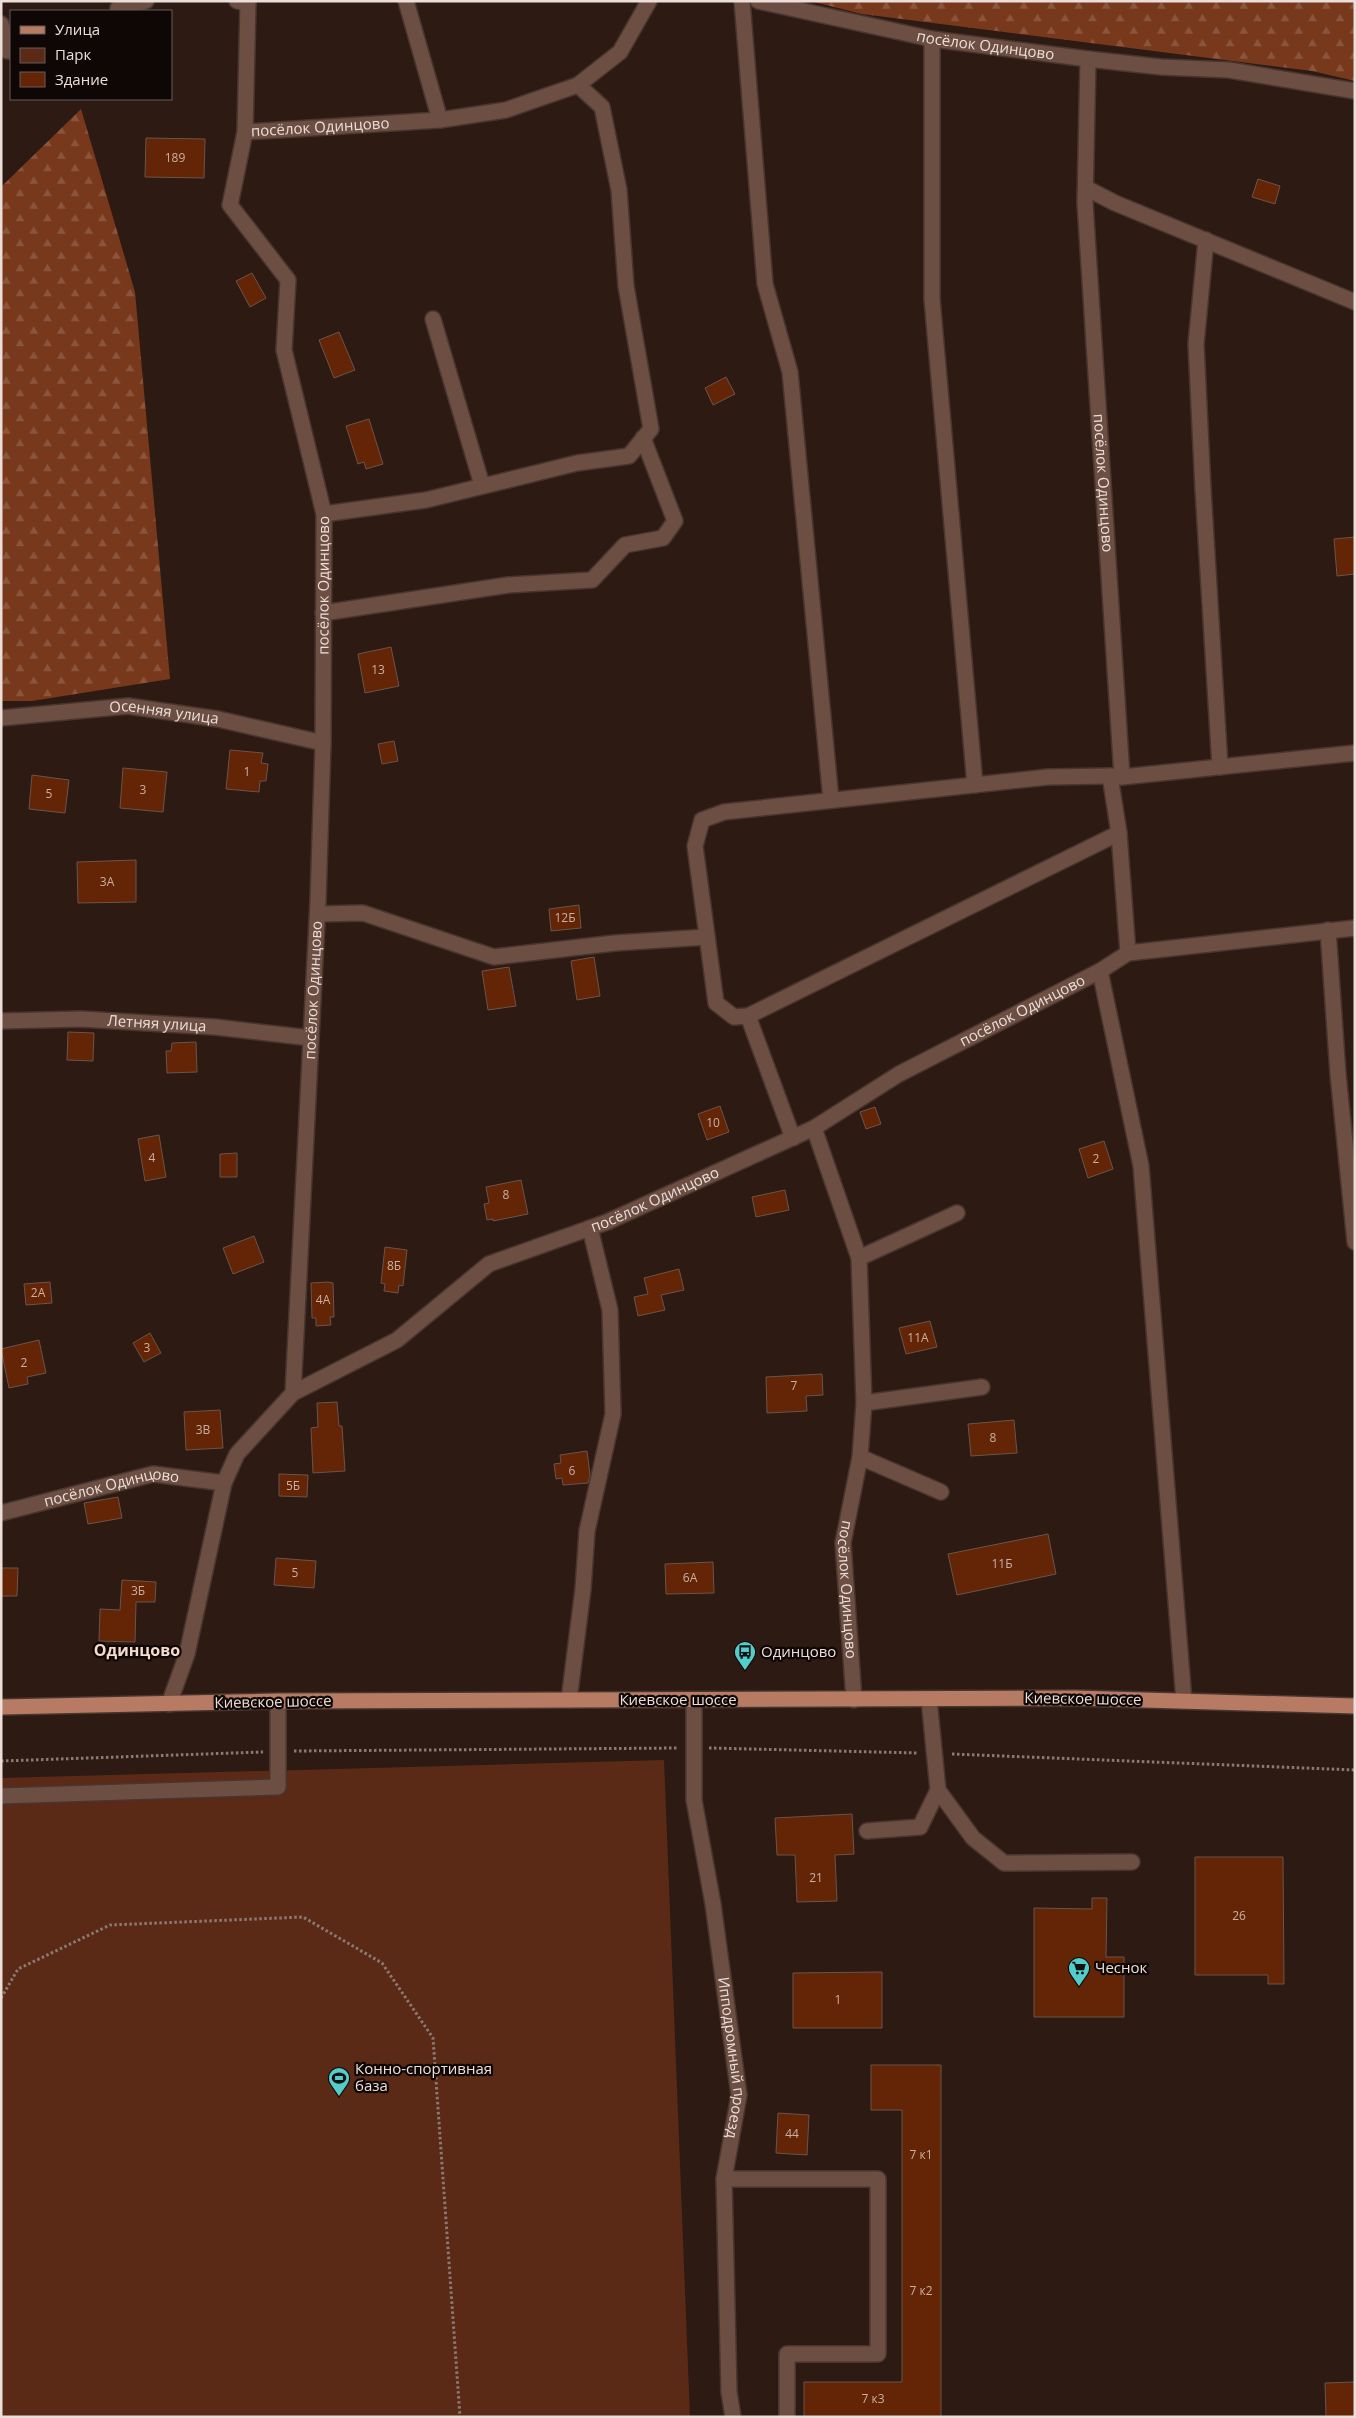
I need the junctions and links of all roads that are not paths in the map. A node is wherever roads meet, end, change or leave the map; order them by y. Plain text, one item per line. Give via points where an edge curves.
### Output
1 (146, 1) edge
2 (237, 1) edge
3 (406, 1) edge
4 (648, 1) edge
5 (742, 1) edge
6 (758, 1) edge
7 (116, 7) edge
8 (1, 24) edge
9 (932, 39) junction
10 (10, 51) edge
11 (1088, 59) junction
12 (578, 85) junction
13 (1355, 92) edge
14 (440, 120) junction
15 (245, 132) junction
16 (1086, 188) junction
17 (1206, 240) junction
18 (1355, 302) edge
19 (433, 319) dead end
20 (643, 438) junction
21 (482, 485) junction
22 (324, 514) junction
23 (323, 613) junction
24 (1, 718) edge
25 (323, 743) junction
26 (1355, 753) edge
27 (1220, 766) junction
28 (1116, 776) junction
29 (975, 785) junction
30 (831, 800) junction
31 (1119, 834) junction
32 (318, 914) junction
33 (1355, 928) edge
34 (1328, 930) junction
35 (707, 937) junction
36 (1128, 953) junction
37 (1100, 971) junction
38 (748, 1016) junction
39 (1, 1021) edge
40 (311, 1038) junction
41 (814, 1128) junction
42 (793, 1138) junction
43 (957, 1213) dead end
44 (590, 1228) junction
45 (1355, 1242) edge
46 (859, 1258) junction
47 (982, 1387) dead end
48 (293, 1393) junction
49 (864, 1403) junction
50 (860, 1457) junction
51 (224, 1484) junction
52 (941, 1492) dead end
53 (1, 1513) edge
54 (929, 1699) junction
55 (568, 1700) junction
56 (694, 1700) junction
57 (854, 1700) junction
58 (278, 1701) junction
59 (1184, 1701) junction
60 (169, 1704) junction
61 (1, 1706) edge
62 (1355, 1706) edge
63 (938, 1790) junction
64 (1, 1796) edge
65 (867, 1831) dead end
66 (1132, 1862) dead end
67 (724, 2180) junction
68 (733, 2417) edge
69 (787, 2417) edge

1 - 7 street
2 - 15 street via 248,3
3 - 14 street
4 - 12 street, посёлок Одинцово via 620,52
5 - 30 street via 765,284 790,372
6 - 9 street, посёлок Одинцово
8 - 10 street
9 - 11 street, посёлок Одинцово
9 - 29 street via 932,299
11 - 13 street via 1229,70
11 - 16 street, посёлок Одинцово
12 - 14 street, посёлок Одинцово via 506,110
12 - 20 street via 602,107 620,190 626,286 651,429
14 - 15 street, посёлок Одинцово
15 - 22 street, посёлок Одинцово via 230,205 288,280 284,350
16 - 17 street
16 - 28 street, посёлок Одинцово
17 - 18 street
17 - 27 street via 1196,344
19 - 21 street
20 - 21 street via 629,456 577,463
20 - 23 street via 675,521 663,538 625,546 592,580 508,585
21 - 22 street via 426,500
22 - 23 street, посёлок Одинцово
23 - 25 street, посёлок Одинцово
24 - 25 street, Осенняя улица via 128,706 218,720
25 - 32 street, посёлок Одинцово
26 - 27 street
27 - 28 street
28 - 29 street via 1048,777
28 - 31 street, посёлок Одинцово
29 - 30 street
30 - 35 street via 724,812 702,820 695,846
31 - 36 street, посёлок Одинцово
31 - 38 street
32 - 35 street via 363,913 494,957 615,943
32 - 40 street, посёлок Одинцово
33 - 34 street, посёлок Одинцово
34 - 36 street, посёлок Одинцово
34 - 45 street
35 - 38 street via 716,1003 734,1017
36 - 37 street, посёлок Одинцово
37 - 41 street, посёлок Одинцово via 899,1074
37 - 59 street via 1142,1166
38 - 42 street
39 - 40 street, Летняя улица via 82,1019 215,1027
40 - 48 street, посёлок Одинцово
41 - 42 street, посёлок Одинцово
41 - 46 street, посёлок Одинцово
42 - 44 street, посёлок Одинцово
43 - 46 street
44 - 48 street, посёлок Одинцово via 488,1264 397,1340
44 - 55 street via 610,1310 613,1414 587,1531 583,1590
46 - 49 street, посёлок Одинцово
47 - 49 street
48 - 51 street, посёлок Одинцово via 237,1454
49 - 50 street, посёлок Одинцово
50 - 52 street
50 - 57 street, посёлок Одинцово via 843,1543
51 - 53 street, посёлок Одинцово via 153,1474
51 - 60 street, посёлок Одинцово via 188,1654
54 - 57 main road, Киевское шоссе
54 - 59 main road, Киевское шоссе
54 - 63 street
55 - 56 main road, Киевское шоссе
55 - 58 main road, Киевское шоссе
56 - 57 main road, Киевское шоссе
56 - 67 street, Ипподромный проезд via 694,1800 714,1904 739,2095
58 - 60 main road, Киевское шоссе
58 - 64 street via 278,1787
59 - 62 main road, Киевское шоссе
60 - 61 main road, Киевское шоссе
63 - 65 street via 920,1827
63 - 66 street via 973,1838 1004,1863
67 - 68 street, Ипподромный проезд via 729,2392
67 - 69 street via 878,2179 878,2354 787,2354

